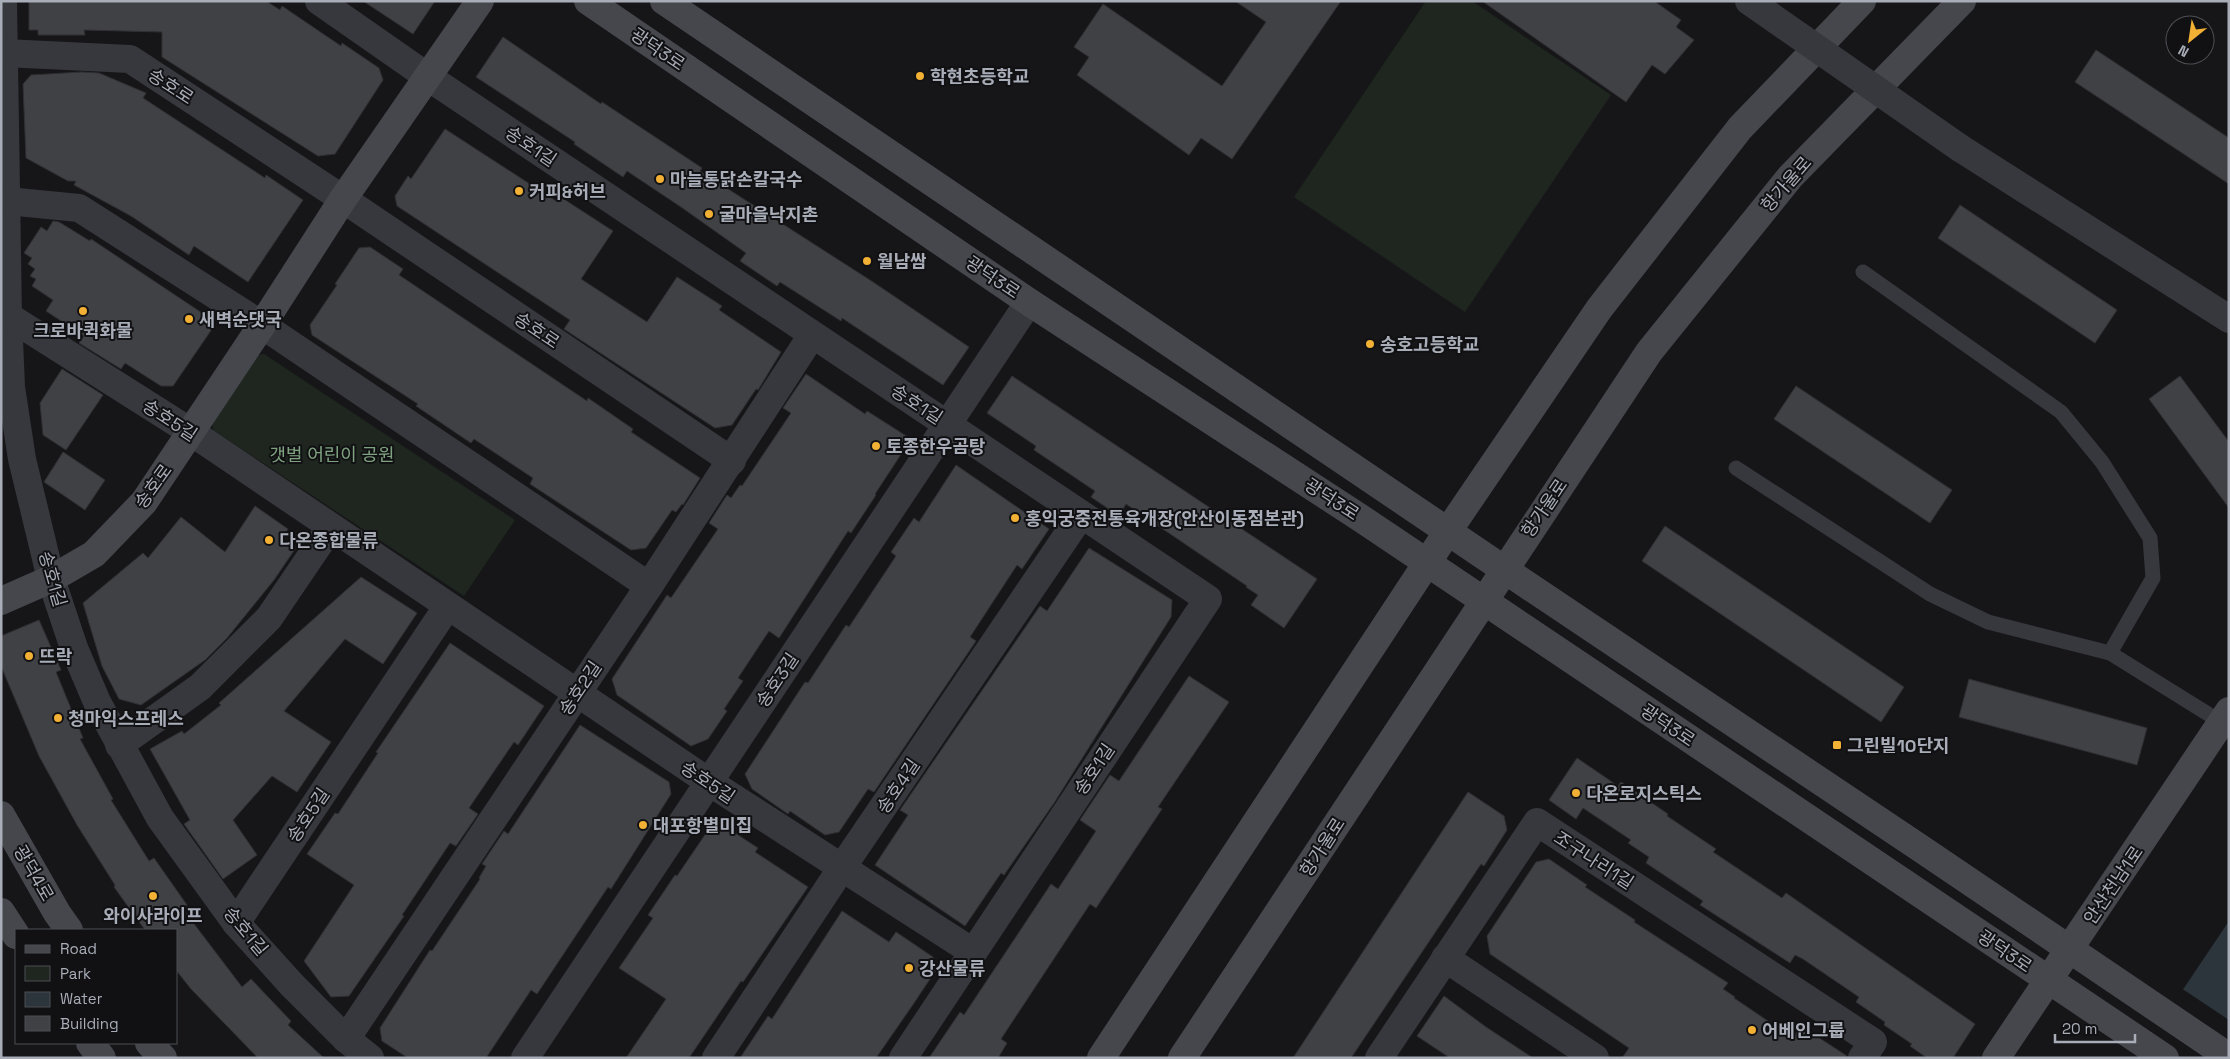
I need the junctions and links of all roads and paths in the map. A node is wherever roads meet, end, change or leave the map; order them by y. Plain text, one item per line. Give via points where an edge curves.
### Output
1 (4, 1) edge
2 (319, 1) edge
3 (480, 1) edge
4 (588, 1) edge
5 (664, 1) edge
6 (1749, 1) edge
7 (1862, 1) edge
8 (1962, 1) edge
9 (4, 53) junction
10 (428, 77) junction
11 (343, 199) junction
12 (7, 201) junction
13 (1863, 272) dead end
14 (1029, 302) junction
15 (8, 316) junction
16 (2229, 320) edge
17 (262, 326) junction
18 (812, 335) junction
19 (949, 424) junction
20 (190, 432) junction
21 (732, 461) junction
22 (1736, 468) dead end
23 (1081, 515) junction
24 (330, 528) junction
25 (1448, 531) junction
26 (1428, 563) junction
27 (1504, 569) junction
28 (51, 579) junction
29 (649, 586) junction
30 (1, 601) edge
31 (1483, 601) junction
32 (447, 607) junction
33 (2110, 653) junction
34 (576, 693) junction
35 (2225, 717) edge
36 (119, 745) junction
37 (709, 782) junction
38 (1, 815) edge
39 (841, 869) junction
40 (1, 912) edge
41 (236, 923) junction
42 (68, 929) edge
43 (15, 933) edge
44 (2070, 948) junction
45 (973, 952) junction
46 (1445, 958) junction
47 (2048, 980) junction
48 (346, 1039) junction
49 (91, 1044) edge
50 (150, 1044) edge
51 (1566, 1050) edge
52 (102, 1058) edge
53 (163, 1058) edge
54 (370, 1058) edge
55 (525, 1058) edge
56 (716, 1058) edge
57 (903, 1058) edge
58 (1100, 1058) edge
59 (1182, 1058) edge
60 (1379, 1058) edge
61 (1595, 1058) edge
62 (1862, 1058) edge
63 (1996, 1058) edge
64 (2165, 1058) edge
65 (2229, 1058) edge

1 - 9 street, 송호1길
2 - 10 street, 송호1길
3 - 10 main road, 송호로
4 - 14 main road, 광덕3로
5 - 25 main road
6 - 16 street, bridge via 1960,148
7 - 25 main road via 1740,128 1599,309
8 - 27 main road, 항가울로 via 1790,177 1655,344
9 - 11 street, 송호로 via 130,59
9 - 12 street, 송호1길
10 - 11 main road, 송호로
10 - 18 street, 송호1길
11 - 17 main road, 송호로
11 - 21 street, 송호로
12 - 15 street, 송호1길
12 - 17 street via 79,208
13 - 33 lane via 2061,412 2102,462 2150,538 2153,578
14 - 19 street, 송호3길
14 - 26 main road, 광덕3로
15 - 20 street, 송호5길
15 - 28 street, 송호1길 via 11,387 22,459
17 - 20 main road, 송호로
17 - 29 street
18 - 19 street, 송호1길
18 - 21 street, 송호2길
19 - 23 street, 송호1길
19 - 37 street, 송호3길
20 - 24 street, 송호5길
20 - 28 main road, 송호로 via 144,502 94,554
21 - 29 street, 송호2길
22 - 33 lane via 1930,594 1988,622
23 - 39 street, 송호4길
23 - 45 street, 송호1길 via 1208,599
24 - 32 street, 송호5길
24 - 36 street via 269,618 200,687
25 - 26 main road
25 - 27 main road
26 - 31 main road, 광덕3로
26 - 58 main road
27 - 31 main road, 항가울로
27 - 44 main road
28 - 30 main road, 송호로
28 - 36 street, 송호1길 via 96,702
29 - 34 street, 송호2길
31 - 47 main road, 광덕3로
31 - 59 main road, 항가울로
32 - 34 street, 송호5길
32 - 41 street, 송호5길
33 - 35 lane
34 - 37 street, 송호5길
34 - 48 street, 송호2길
35 - 44 main road, 안산천남1로
36 - 41 street, 송호1길 via 160,818
37 - 39 street, 송호5길
37 - 55 street, 송호3길
38 - 42 main road, 광덕4로
39 - 45 street, 송호5길
39 - 56 street, 송호4길
40 - 43 main road
41 - 48 street, 송호1길
44 - 47 main road, 안산천남1로
44 - 65 main road
45 - 57 street, 송호1길
46 - 51 street
46 - 60 street, 조구나리1길
46 - 62 street, 조구나리1길 via 1536,822 1873,1042
47 - 63 main road, 안산천남1로
47 - 64 main road, 광덕3로
48 - 54 street, 송호1길
49 - 52 main road
50 - 53 main road
51 - 61 street

